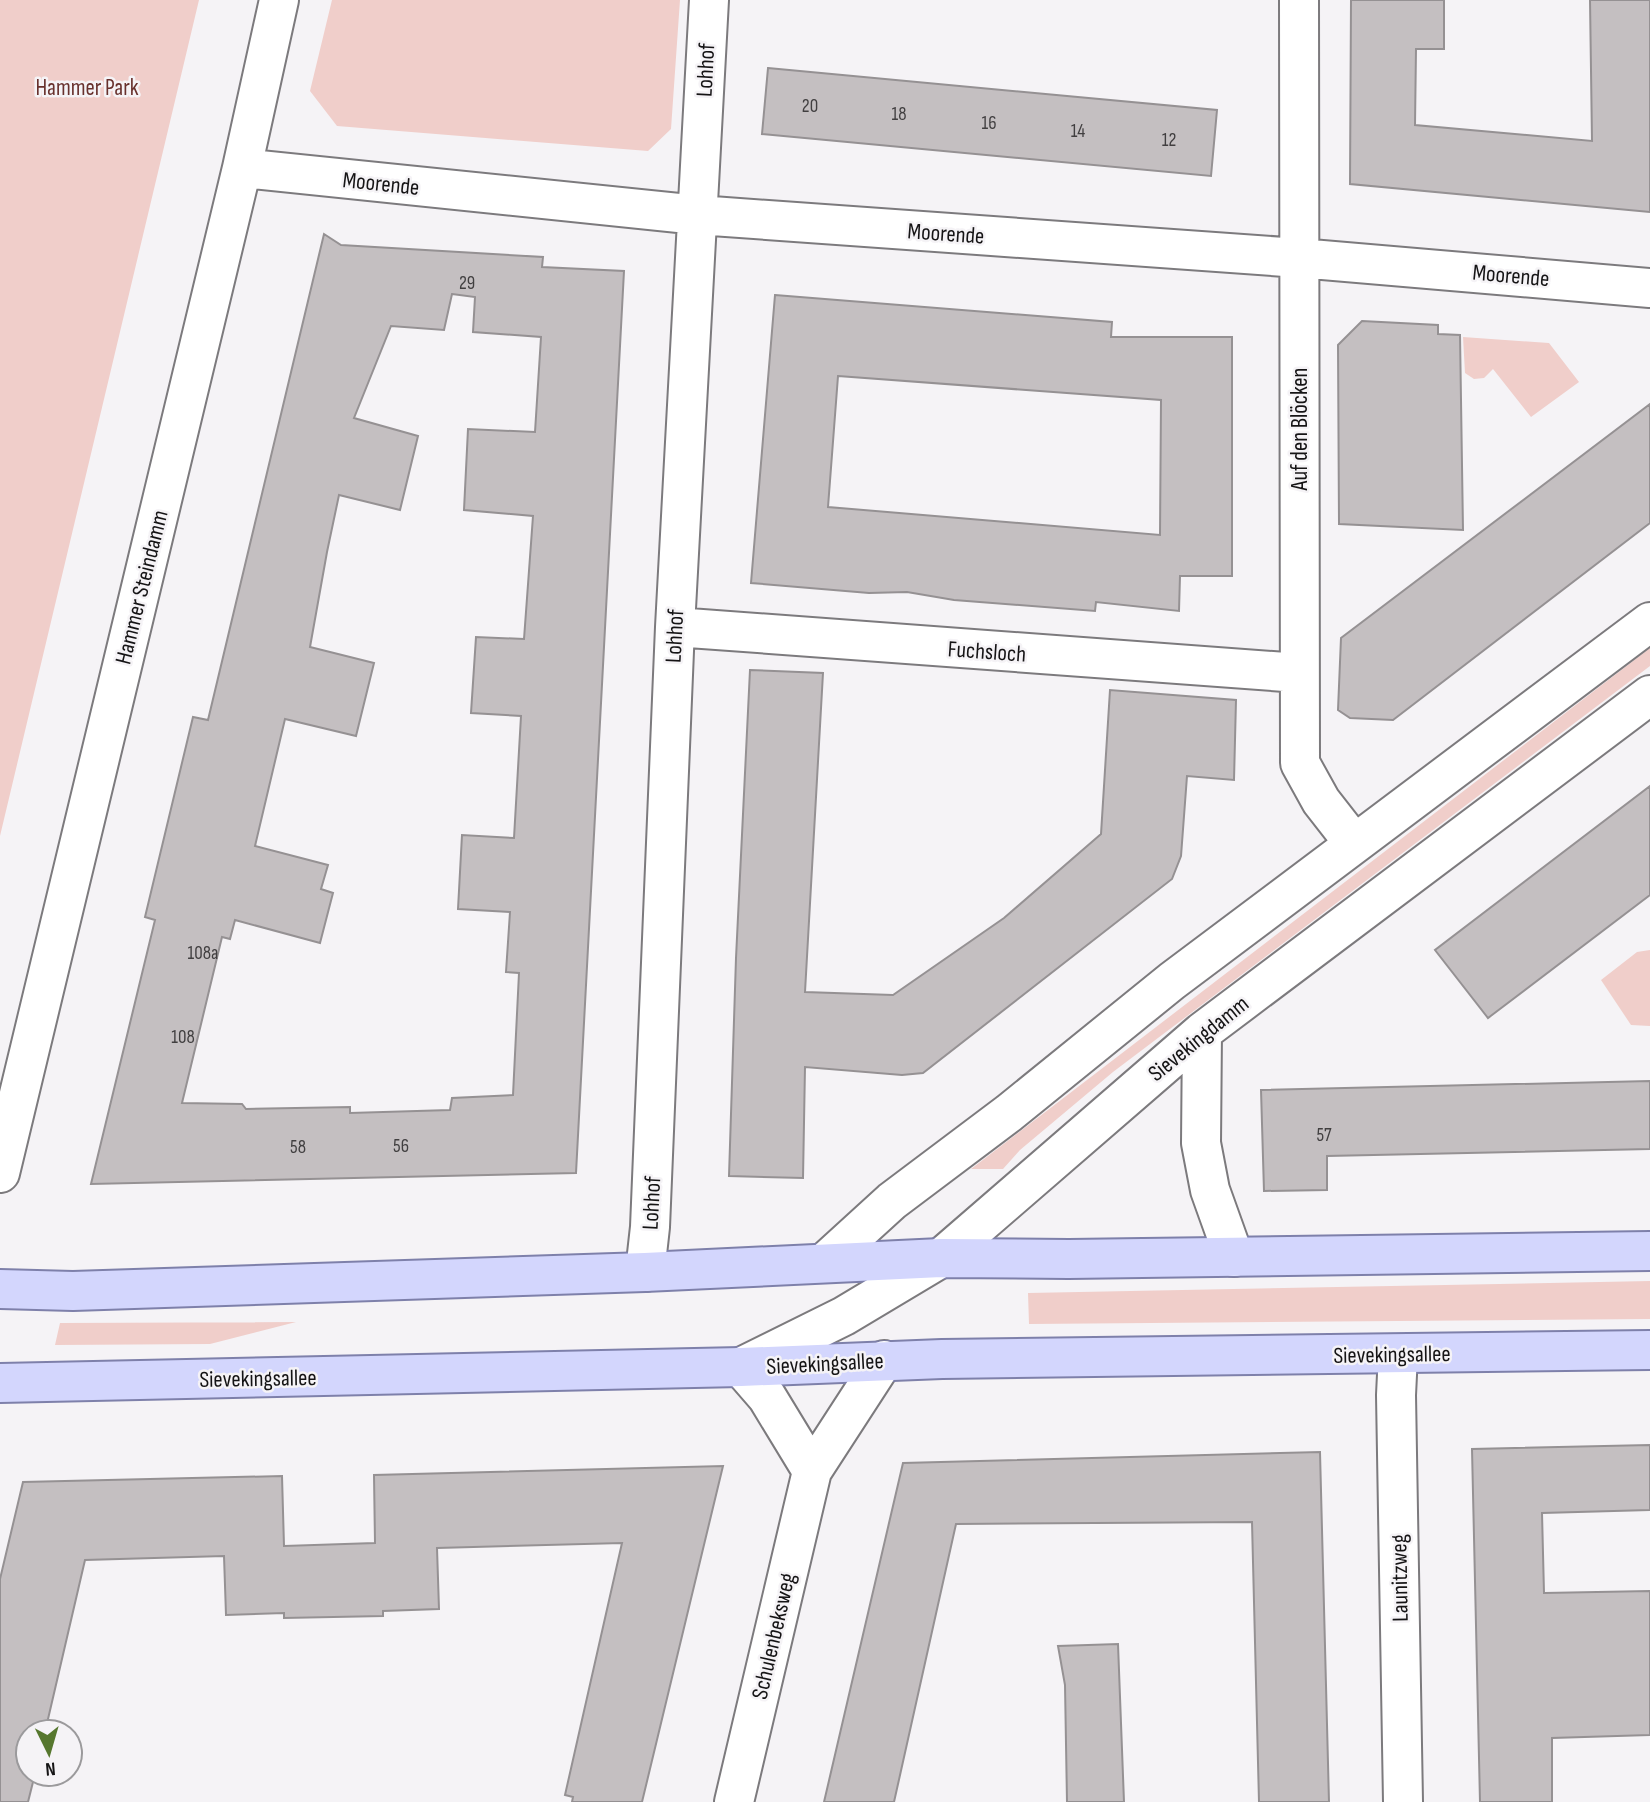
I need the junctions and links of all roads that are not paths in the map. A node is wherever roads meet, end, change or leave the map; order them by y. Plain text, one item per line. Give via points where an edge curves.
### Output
1 (279, 0) edge
2 (709, 0) edge
3 (1299, 0) edge
4 (242, 168) junction
5 (698, 215) junction
6 (1299, 258) junction
7 (1650, 288) edge
8 (1650, 622) edge
9 (675, 627) junction
10 (1299, 673) junction
11 (1650, 695) edge
12 (1353, 842) junction
13 (1202, 1032) junction
14 (0, 1173) edge
15 (1650, 1251) edge
16 (1234, 1257) junction
17 (941, 1258) junction
18 (824, 1263) junction
19 (645, 1272) junction
20 (0, 1289) edge
21 (1650, 1350) edge
22 (1398, 1354) junction
23 (884, 1360) junction
24 (741, 1367) junction
25 (0, 1383) edge
26 (812, 1471) junction
27 (734, 1802) edge
28 (1403, 1802) edge

1 - 4 street, Hammer Steindamm
2 - 5 street, Lohhof
3 - 6 street, Auf den Blöcken
4 - 5 street, Moorende
4 - 14 street, Hammer Steindamm
5 - 6 street, Moorende
5 - 9 street, Lohhof
6 - 7 street, Moorende
6 - 10 street, Auf den Blöcken
8 - 12 street
9 - 10 street, Fuchsloch
9 - 19 street, Lohhof
10 - 12 street, Auf den Blöcken via 1300,763 1321,801
11 - 13 street, Sievekingdamm
12 - 18 street via 892,1201
13 - 16 street via 1201,1143 1210,1190
13 - 17 street, Sievekingdamm
15 - 16 main road
16 - 17 main road
17 - 18 main road
17 - 24 street, Sievekingdamm via 844,1316
18 - 19 main road
19 - 20 main road via 73,1292
21 - 22 main road, Sievekingsallee
22 - 23 main road, Sievekingsallee
22 - 28 street, Launitzweg
23 - 24 main road, Sievekingsallee
23 - 26 street, Schulenbeksweg
24 - 25 main road, Sievekingsallee
24 - 26 street via 767,1397
26 - 27 street, Schulenbeksweg

